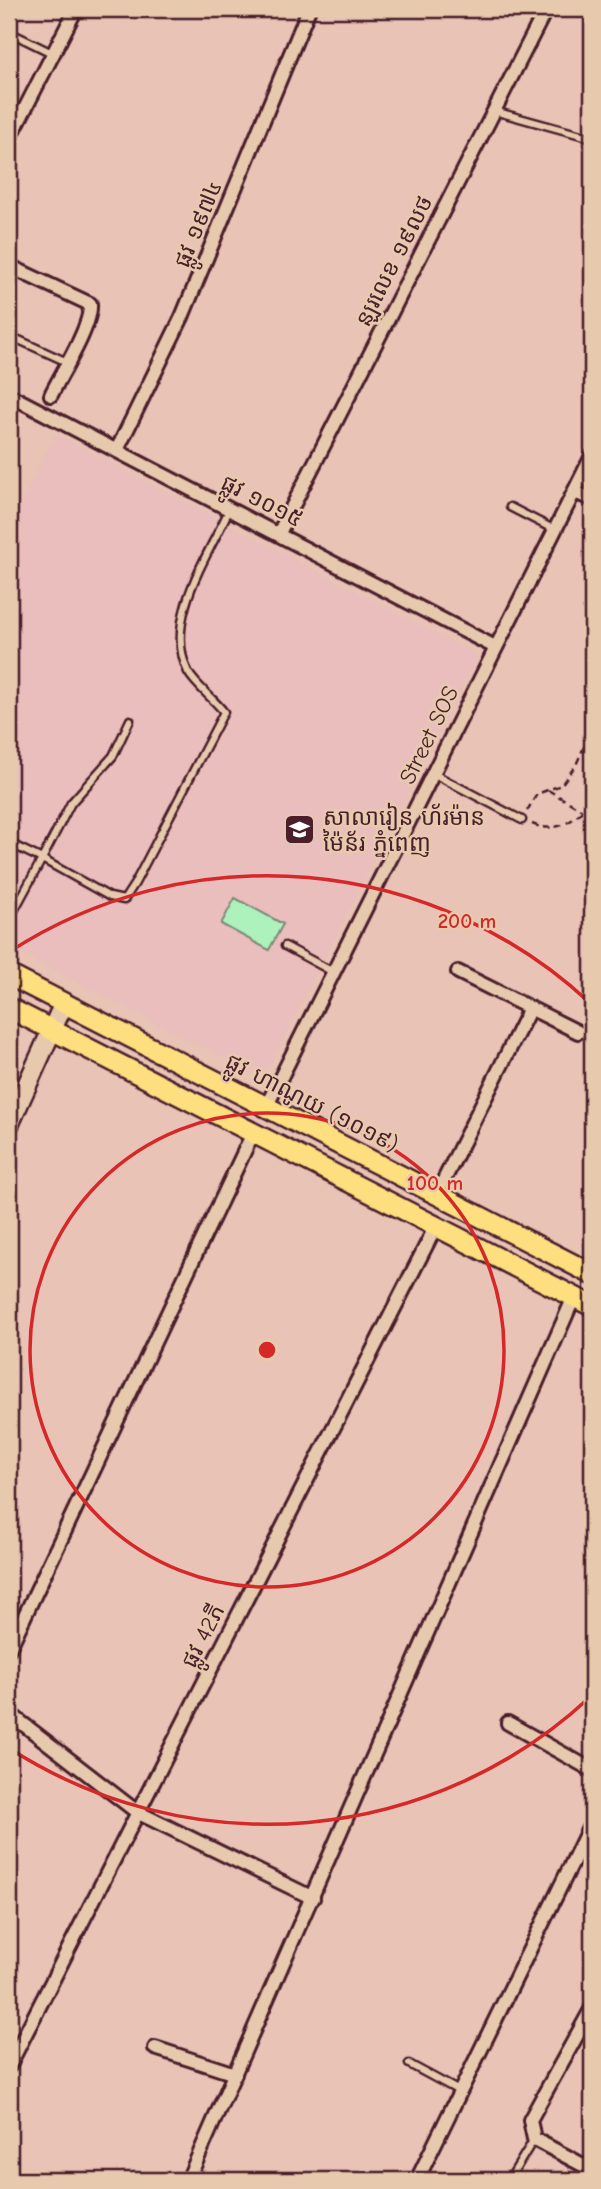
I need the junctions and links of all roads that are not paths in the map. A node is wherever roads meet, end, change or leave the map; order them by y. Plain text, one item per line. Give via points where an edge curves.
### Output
1 (76, 9) edge
2 (309, 9) edge
3 (546, 9) edge
4 (9, 32) edge
5 (54, 54) junction
6 (494, 111) junction
7 (592, 138) edge
8 (9, 140) edge
9 (9, 266) edge
10 (19, 340) dead end
11 (67, 362) junction
12 (9, 395) edge
13 (51, 395) dead end
14 (117, 450) junction
15 (592, 456) edge
16 (574, 492) junction
17 (592, 499) edge
18 (510, 507) dead end
19 (230, 508) junction
20 (555, 530) junction
21 (279, 533) junction
22 (495, 647) junction
23 (130, 720) dead end
24 (435, 774) junction
25 (522, 820) road end
26 (9, 843) edge
27 (42, 859) junction
28 (9, 920) edge
29 (285, 946) dead end
30 (333, 972) junction
31 (458, 972) dead end
32 (9, 975) edge
33 (64, 1003) junction
34 (9, 1008) edge
35 (530, 1008) junction
36 (50, 1028) junction
37 (578, 1032) dead end
38 (265, 1107) junction
39 (9, 1125) edge
40 (253, 1133) junction
41 (437, 1194) junction
42 (436, 1226) junction
43 (591, 1269) edge
44 (574, 1297) junction
45 (592, 1306) edge
46 (9, 1649) edge
47 (9, 1713) edge
48 (508, 1723) dead end
49 (592, 1770) edge
50 (137, 1812) junction
51 (592, 1822) edge
52 (313, 1898) junction
53 (592, 2008) edge
54 (587, 2032) edge
55 (155, 2048) dead end
56 (409, 2064) dead end
57 (9, 2066) edge
58 (235, 2074) junction
59 (462, 2093) junction
60 (532, 2135) junction
61 (592, 2170) edge
62 (188, 2180) edge
63 (417, 2180) edge
64 (509, 2180) edge

1 - 5 street
2 - 14 street, ផ្លូវ ១៩៧៤ via 183,317
3 - 6 street, ន្ឡរលេខ ១៩លថ
4 - 5 lane
5 - 8 street
6 - 7 lane
6 - 21 street, ន្ឡរលេខ ១៩លថ
9 - 11 street via 90,304 91,312
10 - 11 lane
11 - 13 street
12 - 14 street, ផ្លូវ ១០១៥
14 - 19 street, ផ្លូវ ១០១៥
15 - 16 street, Street SOS
16 - 17 street
16 - 20 street, Street SOS
18 - 20 lane
19 - 21 street, ផ្លូវ ១០១៥
19 - 27 lane via 187,601 180,643 189,673 224,712 135,883 124,900 110,897
20 - 22 street, Street SOS
21 - 22 street, ផ្លូវ ១០១៥
22 - 24 street, Street SOS
23 - 27 lane via 113,756 71,803
24 - 25 lane
24 - 30 street, Street SOS
26 - 27 lane
27 - 28 lane
29 - 30 lane
30 - 38 street, Street SOS
31 - 35 street
32 - 33 main road, ផ្លូវ ហាណូយ (១០១៩)
33 - 36 street
33 - 38 main road, ផ្លូវ ហាណូយ (១០១៩)
34 - 36 main road
35 - 37 street
35 - 41 street
36 - 39 street
36 - 40 main road
38 - 41 main road, ផ្លូវ ហាណូយ (១០១៩)
40 - 42 main road
40 - 46 street
41 - 43 main road, ផ្លូវ ហាណូយ (១០១៩)
42 - 44 main road
42 - 50 street, ផ្លូវ 42ភី
44 - 45 main road
44 - 52 street
47 - 50 street
48 - 49 street
50 - 52 street
50 - 57 street, ផ្លូវ 42ភី
51 - 59 street
52 - 58 street
53 - 54 street
54 - 60 street via 535,2106 530,2120
55 - 58 street
56 - 59 lane
58 - 62 street
59 - 63 street
60 - 61 street
60 - 64 lane

